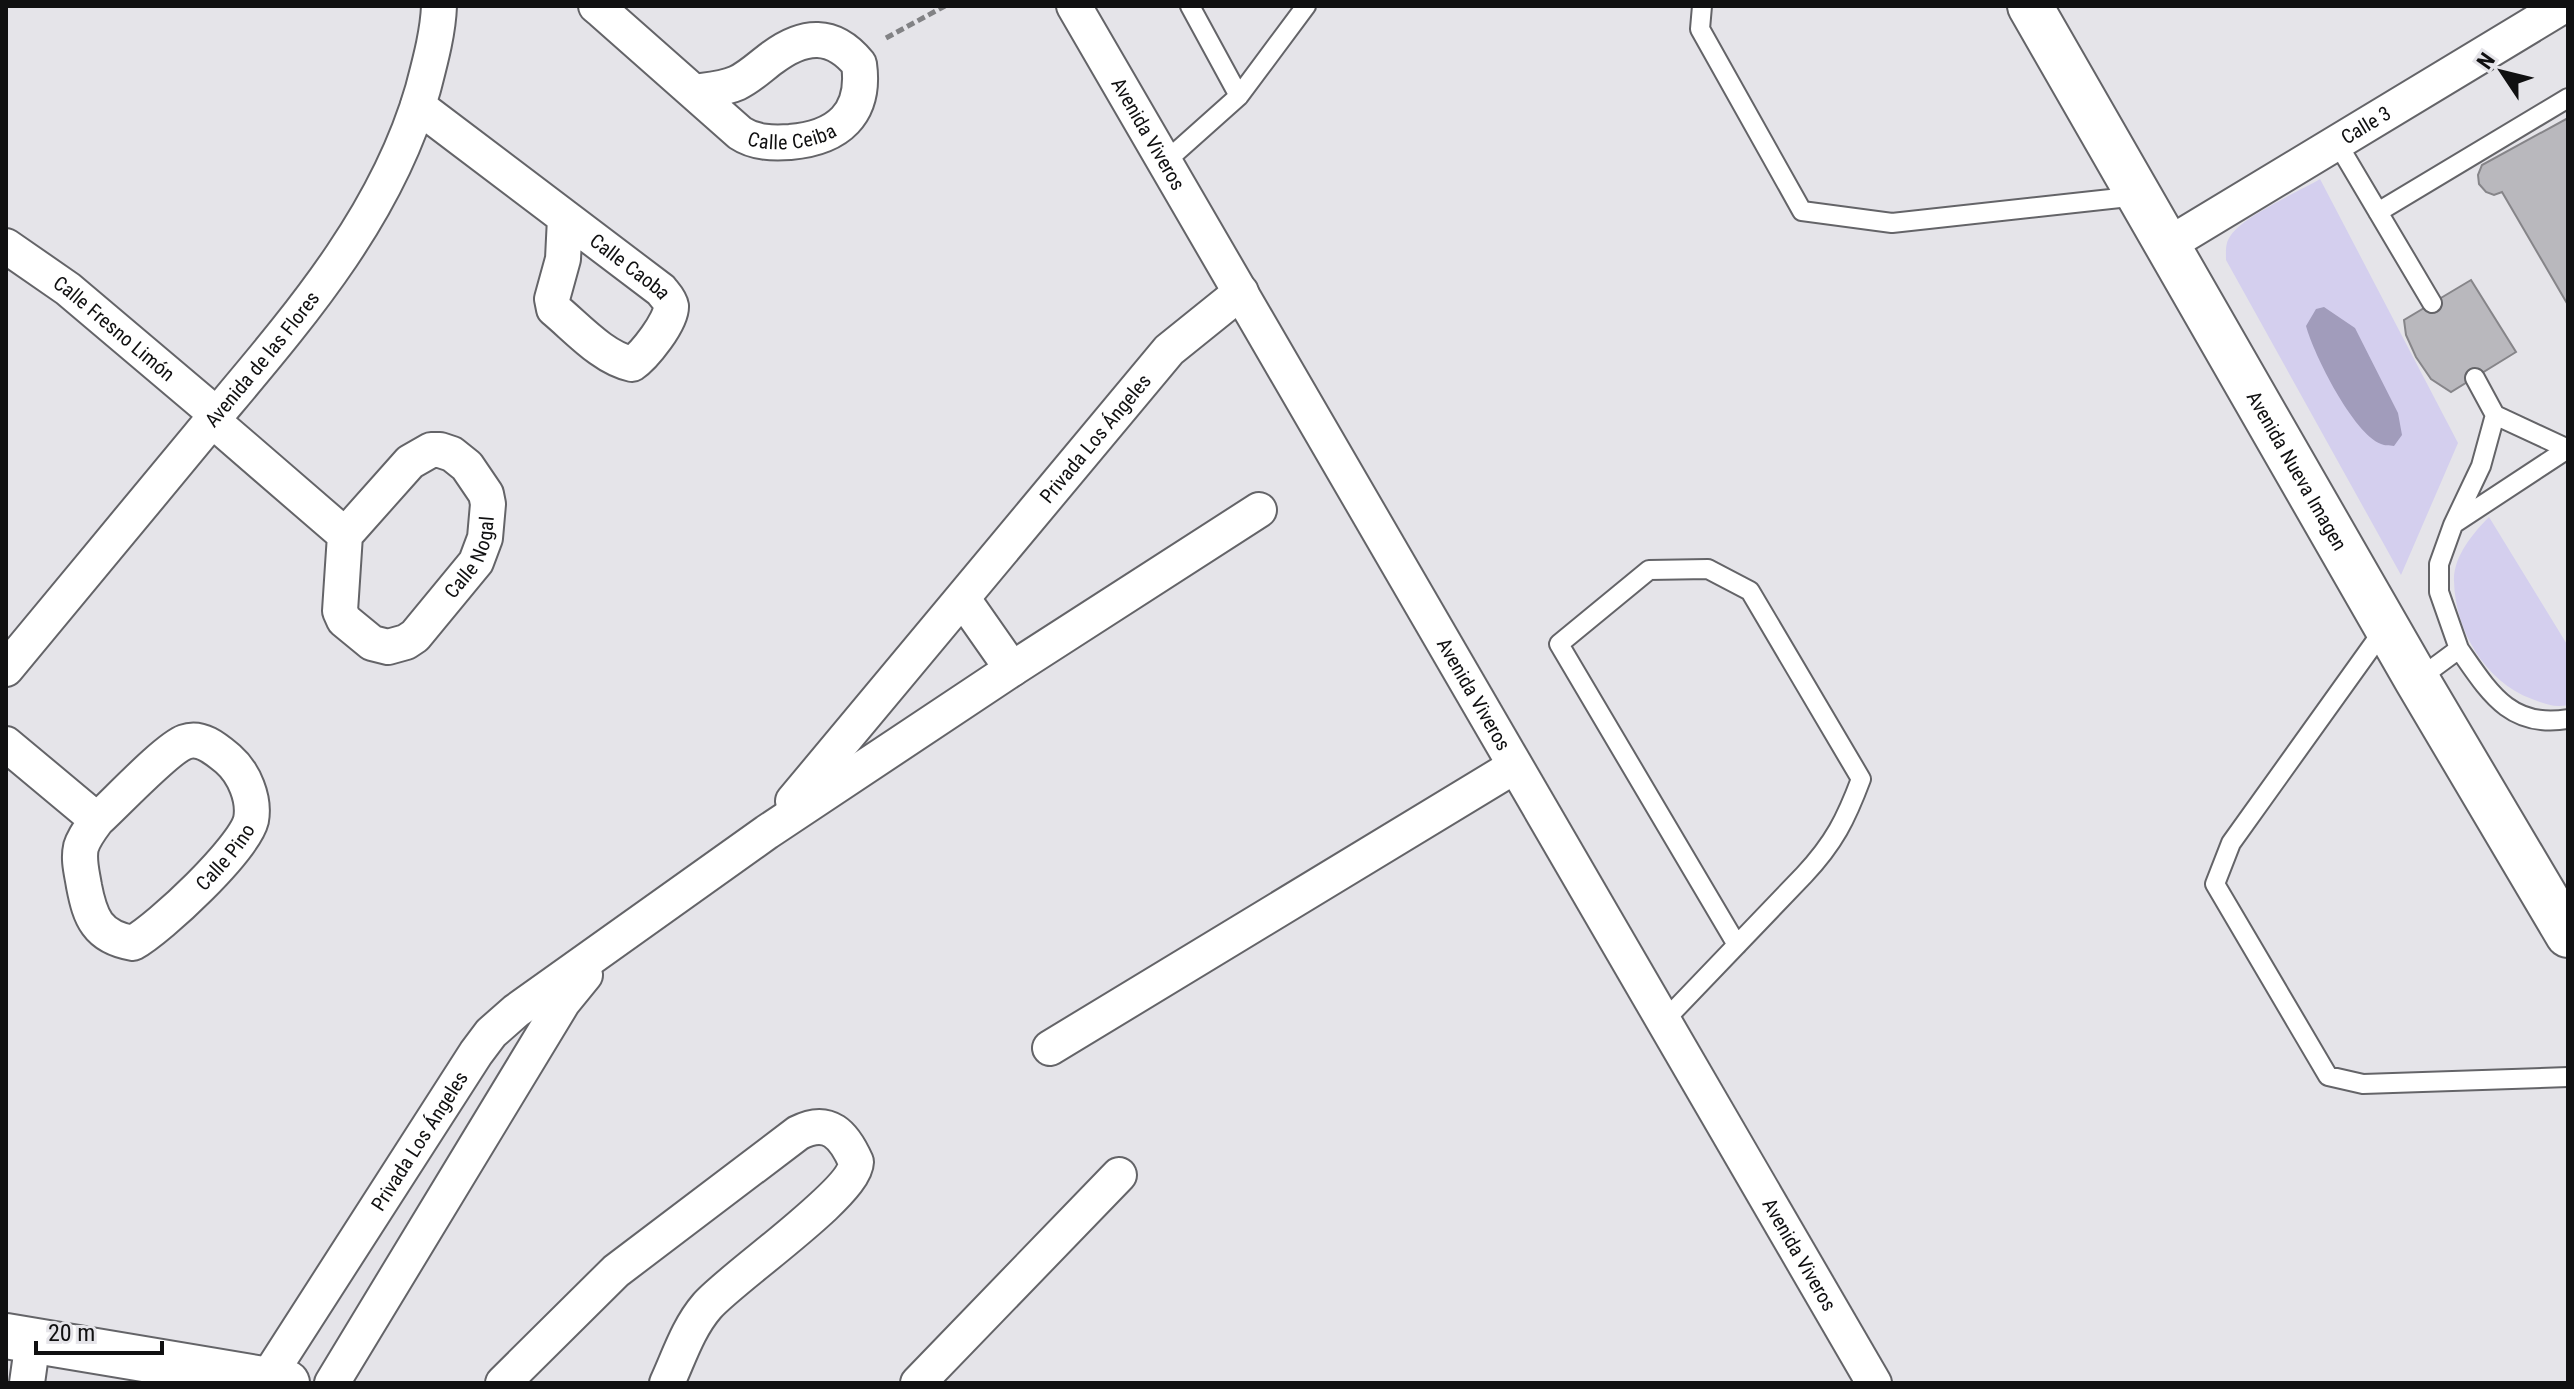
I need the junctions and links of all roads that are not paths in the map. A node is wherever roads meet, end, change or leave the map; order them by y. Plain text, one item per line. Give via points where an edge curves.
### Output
1 (439, 6) edge
2 (596, 6) edge
3 (1074, 6) edge
4 (1190, 6) edge
5 (1306, 6) edge
6 (1702, 6) edge
7 (2563, 6) edge
8 (2038, 9) edge
9 (694, 92) junction
10 (1239, 96) junction
11 (2568, 98) edge
12 (418, 106) junction
13 (2336, 141) junction
14 (1165, 162) junction
15 (2141, 196) junction
16 (2378, 212) junction
17 (565, 218) dead end
18 (2169, 244) junction
19 (6, 246) edge
20 (1241, 292) junction
21 (2432, 303) dead end
22 (2475, 378) dead end
23 (2495, 415) junction
24 (214, 418) junction
25 (2567, 450) edge
26 (1259, 510) dead end
27 (2453, 525) junction
28 (345, 535) junction
29 (963, 599) junction
30 (2386, 626) junction
31 (2459, 649) junction
32 (6, 669) edge
33 (1012, 669) junction
34 (2417, 680) junction
35 (2568, 719) edge
36 (6, 744) edge
37 (1515, 766) junction
38 (97, 820) junction
39 (767, 832) junction
40 (2568, 935) edge
41 (614, 942) junction
42 (1737, 945) junction
43 (1664, 1021) junction
44 (1050, 1048) dead end
45 (2568, 1077) edge
46 (1119, 1175) dead end
47 (20, 1338) edge
48 (276, 1381) edge
49 (27, 1383) edge
50 (332, 1383) edge
51 (503, 1383) edge
52 (667, 1383) edge
53 (918, 1383) edge
54 (1874, 1383) edge

1 - 12 street, Avenida de las Flores
2 - 9 street, Calle Ceiba
3 - 14 street, Avenida Viveros
4 - 10 lane
5 - 10 lane
6 - 15 lane via 1700,29 1802,211 1892,223
7 - 13 street, Calle 3
8 - 15 street, Avenida Nueva Imagen
9 - 9 street, Calle Ceiba via 748,138 777,143 824,136 859,100 859,64 837,43 812,41 782,51 740,82
10 - 14 lane
11 - 16 lane
12 - 17 street
12 - 24 street, Avenida de las Flores via 391,176 358,233
13 - 16 lane
13 - 18 street, Calle 3
14 - 20 street, Avenida Viveros
15 - 18 street, Avenida Nueva Imagen
16 - 21 lane
18 - 30 street, Avenida Nueva Imagen
19 - 24 street, Calle Fresno Limón via 68,289
20 - 29 street, Privada Los Ángeles via 1169,350
20 - 37 street, Avenida Viveros
22 - 23 lane
23 - 25 lane
23 - 27 lane via 2481,466
24 - 28 street
24 - 32 street, Avenida de las Flores
25 - 27 lane
26 - 33 street, Privada Los Ángeles
27 - 31 lane via 2439,564 2439,592
28 - 28 street, Calle Nogal via 340,611 372,643 388,647 415,636 476,562 488,504 467,466 452,454 431,450 410,462
29 - 33 street
29 - 39 street, Privada Los Ángeles
30 - 34 street, Avenida Nueva Imagen
30 - 45 lane via 2231,843 2215,884 2328,1076 2363,1084
31 - 34 lane
31 - 35 lane via 2490,694 2517,715 2550,722
33 - 39 street, Privada Los Ángeles
34 - 40 street, Avenida Nueva Imagen
36 - 38 street
37 - 43 street, Avenida Viveros
37 - 44 street
38 - 38 street, Calle Pino via 80,856 89,913 116,938 133,943 154,930 236,847 252,809 248,789 232,762 196,741 168,753
39 - 41 street, Privada Los Ángeles
41 - 48 street, Privada Los Ángeles via 516,1011 482,1045
41 - 50 street, Privada Los Ángeles via 563,1002
42 - 42 lane via 1817,861 1844,822 1861,779 1750,591 1708,569 1649,570 1559,644
42 - 43 lane
43 - 54 street, Avenida Viveros
46 - 53 street
47 - 48 street
47 - 49 street
51 - 52 street via 628,1262 798,1133 818,1126 833,1130 849,1145 856,1162 852,1177 712,1300 696,1320

